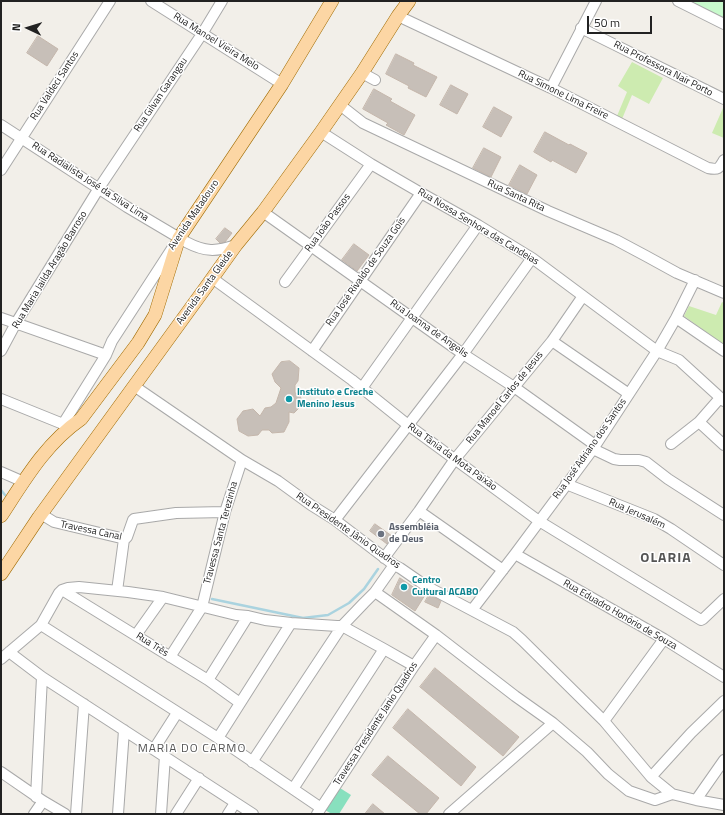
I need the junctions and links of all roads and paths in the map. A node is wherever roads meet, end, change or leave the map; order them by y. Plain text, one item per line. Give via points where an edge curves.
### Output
1 (110, 1) edge
2 (151, 1) edge
3 (222, 1) edge
4 (332, 1) edge
5 (409, 1) edge
6 (596, 1) edge
7 (678, 1) edge
8 (398, 16) junction
9 (724, 24) edge
10 (581, 28) junction
11 (202, 34) junction
12 (362, 73) junction
13 (375, 80) dead end
14 (282, 84) junction
15 (551, 88) junction
16 (724, 99) edge
17 (340, 105) junction
18 (1, 125) edge
19 (321, 132) junction
20 (22, 138) junction
21 (724, 160) edge
22 (371, 164) junction
23 (1, 170) edge
24 (99, 188) junction
25 (421, 193) junction
26 (263, 212) junction
27 (478, 225) junction
28 (179, 238) junction
29 (236, 245) junction
30 (311, 246) junction
31 (532, 258) junction
32 (212, 278) junction
33 (695, 280) junction
34 (360, 281) junction
35 (285, 282) dead end
36 (724, 293) edge
37 (583, 296) junction
38 (1, 318) edge
39 (412, 318) junction
40 (676, 318) junction
41 (16, 323) junction
42 (552, 341) junction
43 (1, 351) edge
44 (312, 351) junction
45 (656, 351) junction
46 (724, 351) edge
47 (463, 354) junction
48 (106, 355) junction
49 (134, 386) junction
50 (514, 387) junction
51 (362, 388) junction
52 (629, 394) junction
53 (1, 399) edge
54 (722, 400) edge
55 (699, 422) junction
56 (408, 425) junction
57 (66, 426) junction
58 (671, 444) dead end
59 (724, 444) edge
60 (594, 447) junction
61 (455, 459) junction
62 (242, 460) junction
63 (1, 472) edge
64 (24, 482) junction
65 (566, 484) junction
66 (419, 511) junction
67 (225, 512) junction
68 (2, 513) edge
69 (41, 514) junction
70 (724, 515) edge
71 (335, 520) junction
72 (539, 521) junction
73 (124, 539) junction
74 (515, 554) junction
75 (384, 558) junction
76 (394, 565) junction
77 (724, 565) edge
78 (502, 570) junction
79 (1, 574) edge
80 (62, 590) junction
81 (117, 591) junction
82 (375, 592) junction
83 (163, 597) junction
84 (724, 599) edge
85 (202, 607) junction
86 (472, 610) junction
87 (248, 616) junction
88 (291, 623) junction
89 (41, 625) junction
90 (342, 626) junction
91 (136, 635) junction
92 (436, 635) junction
93 (664, 639) junction
94 (384, 649) junction
95 (5, 656) edge
96 (170, 657) junction
97 (414, 666) junction
98 (42, 677) junction
99 (724, 677) edge
100 (208, 680) junction
101 (724, 701) edge
102 (240, 703) junction
103 (84, 704) junction
104 (177, 713) junction
105 (604, 721) junction
106 (553, 723) junction
107 (124, 730) junction
108 (218, 738) junction
109 (154, 749) junction
110 (165, 756) junction
111 (724, 760) edge
112 (252, 762) junction
113 (1, 772) edge
114 (651, 777) junction
115 (199, 778) junction
116 (293, 789) junction
117 (672, 794) junction
118 (39, 799) junction
119 (696, 800) junction
120 (235, 803) junction
121 (724, 805) edge
122 (319, 811) edge
123 (34, 814) edge
124 (65, 814) edge
125 (76, 814) edge
126 (118, 814) edge
127 (161, 814) edge
128 (176, 814) edge
129 (228, 814) edge
130 (253, 814) edge
131 (449, 814) edge

1 - 20 street, Rua Valdeci Santos
2 - 11 street, Rua Manoel Vieira Melo
3 - 11 street, Rua Gilvan Garangau
4 - 14 main road, Avenida Matadouro
5 - 8 main road, Avenida Santa Gleide
6 - 10 street
7 - 9 street
8 - 12 main road, Avenida Santa Gleide
8 - 15 street, Rua Simone Lima Freire
10 - 15 street
10 - 16 street, Rua Professora Nair Porto
11 - 14 street, Rua Manoel Vieira Melo
11 - 24 street, Rua Gilvan Garangau
12 - 13 street
12 - 17 main road, Avenida Santa Gleide
14 - 28 main road, Avenida Matadouro
15 - 21 street, Rua Simone Lima Freire via 708,168 716,169
17 - 19 main road, Avenida Santa Gleide
17 - 33 street, Rua Santa Rita via 363,123 548,211 616,240
18 - 20 street, Rua Radialista José da Silva Lima
19 - 22 street, Rua Nossa Senhora das Candeias
19 - 26 main road, Avenida Santa Gleide
20 - 23 street, Rua Valdeci Santos
20 - 24 street, Rua Radialista José da Silva Lima
22 - 25 street, Rua Nossa Senhora das Candeias
22 - 30 street, Rua João Passos
24 - 28 street, Rua Radialista José da Silva Lima
24 - 41 street, Rua Maria Jailda Aragão Barroso
25 - 27 street, Rua Nossa Senhora das Candeias
25 - 34 street, Rua José Rivaldo de Souza Goís
26 - 29 main road, Avenida Santa Gleide
26 - 30 street, Rua Joanna de Angelis
27 - 31 street, Rua Nossa Senhora das Candeias
27 - 39 street
28 - 29 street, Rua Radialista José da Silva Lima via 204,250 218,250
28 - 48 street, Avenida Matadouro via 112,341
28 - 57 main road via 155,315 138,343 81,419
29 - 32 main road, Avenida Santa Gleide
30 - 34 street, Rua Joanna de Angelis
30 - 35 street, Rua João Passos
31 - 37 street, Rua Nossa Senhora das Candeias
31 - 47 street
32 - 44 street, Rua Tânia da Mota Paixão
32 - 49 main road, Avenida Santa Gleide
33 - 36 street
33 - 40 street, Rua José Adriano dos Santos
34 - 39 street, Rua Joanna de Angelis
34 - 44 street, Rua José Rivaldo de Souza Goís
37 - 42 street, Rua Manoel Carlos de Jesus
37 - 45 street, Rua Nossa Senhora das Candeias
38 - 41 street
39 - 47 street, Rua Joanna de Angelis
39 - 51 street
40 - 45 street, Rua José Adriano dos Santos
40 - 46 street
41 - 43 street, Rua Maria Jailda Aragão Barroso
41 - 48 street
42 - 50 street, Rua Manoel Carlos de Jesus
42 - 52 street
44 - 51 street, Rua Tânia da Mota Paixão
45 - 52 street, Rua José Adriano dos Santos
45 - 54 street, Rua Nossa Senhora das Candeias via 679,360
47 - 50 street, Rua Joanna de Angelis
47 - 56 street
48 - 57 street, Avenida Matadouro
49 - 62 street, Rua Presidente Jânio Quadros
49 - 69 main road, Avenida Santa Gleide
50 - 60 street, Rua Joanna de Angelis
50 - 61 street, Rua Manoel Carlos de Jesus
51 - 56 street, Rua Tânia da Mota Paixão
52 - 60 street, Rua José Adriano dos Santos
53 - 57 street
54 - 55 street
55 - 58 street
55 - 59 street
56 - 61 street, Rua Tânia da Mota Paixão
56 - 71 street
57 - 64 main road
60 - 65 street, Rua José Adriano dos Santos
60 - 70 street, Rua Joanna de Angelis via 614,459 646,462
61 - 66 street, Rua Manoel Carlos de Jesus
61 - 72 street, Rua Tânia da Mota Paixão
62 - 67 street, Travessa Santa Terezinha
62 - 71 street, Rua Presidente Jânio Quadros
63 - 64 street
64 - 68 main road
65 - 72 street, Rua José Adriano dos Santos
65 - 77 street, Rua Jerusalém via 654,519
66 - 75 street, Rua Manoel Carlos de Jesus
66 - 78 street
67 - 73 street, Travessa Canal via 176,513 134,519 127,538
67 - 85 street, Travessa Santa Terezinha
69 - 73 street, Travessa Canal via 54,522
69 - 79 main road, Avenida Santa Gleide
71 - 75 street, Rua Presidente Jânio Quadros
72 - 74 street, Rua José Adriano dos Santos
72 - 84 street, Rua Tânia da Mota Paixão via 702,620
73 - 81 street
74 - 78 street, Rua José Adriano dos Santos
74 - 93 street, Rua Eduadro Honório de Souza
75 - 76 street, Rua Presidente Jânio Quadros
76 - 82 street
76 - 86 street, Rua Presidente Jânio Quadros via 426,586
78 - 86 street, Rua José Adriano dos Santos
80 - 81 street via 79,587
80 - 89 street
80 - 91 street, Rua Três
81 - 83 street
82 - 90 street
82 - 92 street
83 - 85 street
83 - 91 street
85 - 87 street
85 - 96 street, Travessa Santa Terezinha
86 - 105 street, Rua Presidente Jânio Quadros via 518,636
87 - 88 street
87 - 100 street
88 - 90 street
88 - 102 street
89 - 95 street
89 - 104 street
90 - 94 street
90 - 112 street
91 - 96 street, Rua Três
92 - 97 street, Travessa Presidente Janio Quadros
92 - 106 street
93 - 99 street, Rua Eduadro Honório de Souza
93 - 105 street
94 - 97 street
94 - 116 street
95 - 98 street
96 - 100 street, Rua Três
97 - 122 street, Travessa Presidente Janio Quadros
98 - 103 street
98 - 118 street
100 - 102 street, Rua Três
101 - 114 street
102 - 108 street
103 - 107 street
103 - 125 street
104 - 108 street
104 - 109 street
105 - 114 street, Rua Presidente Jânio Quadros
106 - 117 street via 629,791 655,800
106 - 131 street
107 - 109 street
107 - 126 street
108 - 112 street
109 - 110 street
110 - 115 street
110 - 127 street
111 - 119 street
112 - 116 street
113 - 118 street
114 - 117 street, Rua Presidente Jânio Quadros
115 - 120 street
115 - 128 street
116 - 122 street
117 - 119 street, Rua Presidente Jânio Quadros
118 - 123 street
118 - 124 street
119 - 121 street, Rua Presidente Jânio Quadros
120 - 129 street
120 - 130 street

